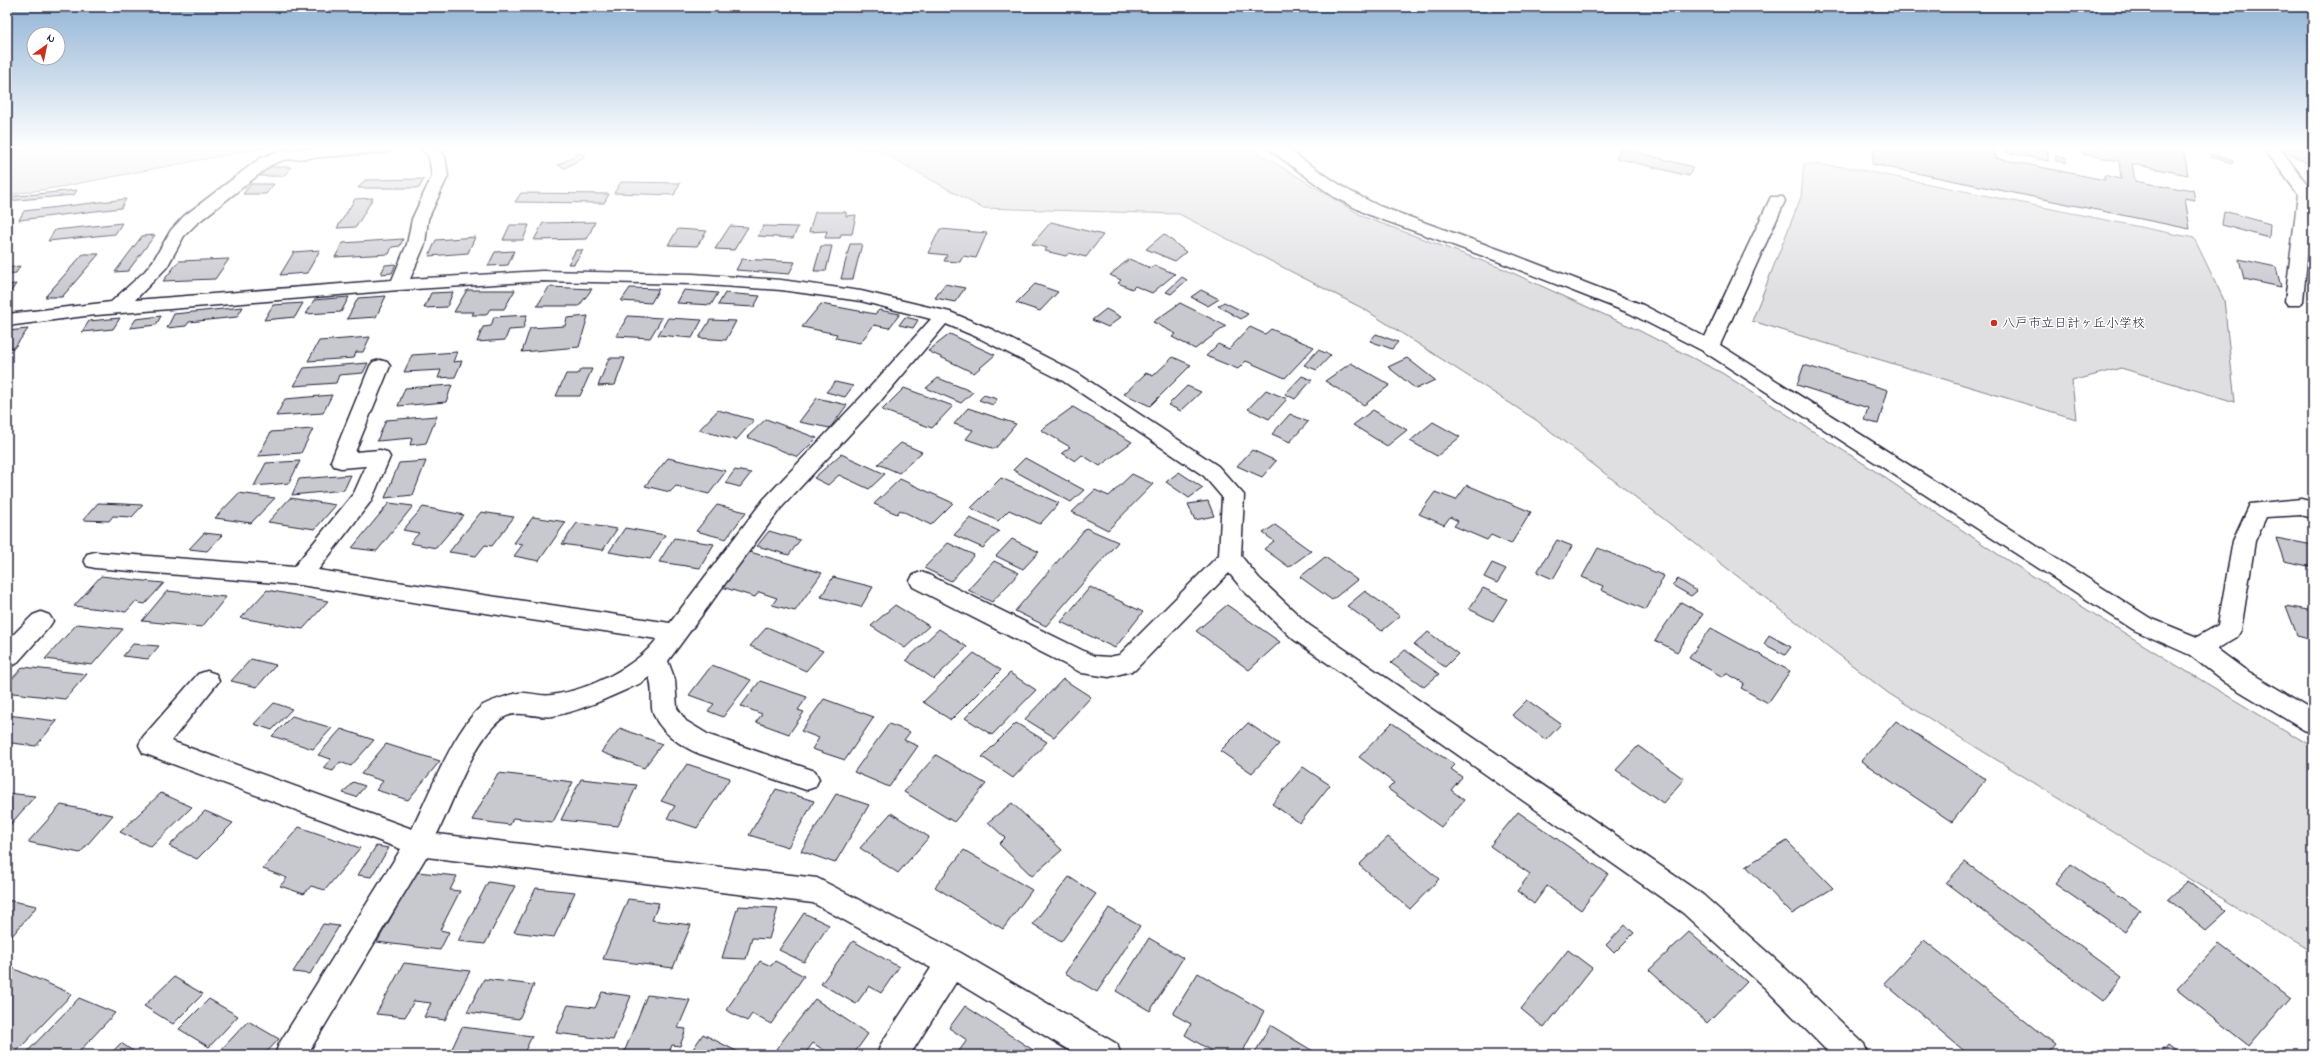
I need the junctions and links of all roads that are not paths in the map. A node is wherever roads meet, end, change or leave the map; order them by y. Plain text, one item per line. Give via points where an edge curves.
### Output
1 (220, 197) edge
2 (430, 197) edge
3 (1347, 197) edge
4 (2309, 197) edge
5 (1776, 201) dead end
6 (399, 284) junction
7 (2294, 301) dead end
8 (117, 307) junction
9 (943, 316) junction
10 (7, 320) edge
11 (1710, 347) junction
12 (380, 366) dead end
13 (2313, 510) edge
14 (1230, 558) junction
15 (95, 560) dead end
16 (300, 576) junction
17 (920, 581) dead end
18 (42, 621) dead end
19 (675, 634) junction
20 (2198, 648) junction
21 (7, 656) edge
22 (655, 660) junction
23 (207, 681) dead end
24 (2313, 723) edge
25 (806, 779) dead end
26 (419, 844) junction
27 (951, 963) junction
28 (290, 1055) edge
29 (892, 1055) edge
30 (1106, 1055) edge
31 (1853, 1055) edge

1 - 8 street via 190,220 177,234 161,263 151,275
2 - 6 street via 420,218 416,244
3 - 11 street via 1373,210 1636,309
4 - 7 street
5 - 11 street
6 - 8 street
6 - 9 street via 542,276 693,279 782,284 861,296
8 - 10 street
9 - 14 street via 986,334 1070,377 1211,471 1233,495
9 - 19 street via 870,400 772,504
11 - 20 street via 2142,624
12 - 16 street via 341,461 380,457 363,496
13 - 20 street via 2301,507 2258,510 2244,541 2229,630
14 - 17 street via 1126,663 1110,667 1091,666
14 - 31 street via 1251,584 1300,632 1693,904 1775,978
15 - 16 street
16 - 19 street
18 - 21 street
19 - 22 street
20 - 24 street via 2235,676
22 - 25 street via 663,680 665,710 677,728 700,743
22 - 26 street via 632,676 580,699 551,706 519,703 492,712 472,732
23 - 26 street via 152,745
26 - 27 street via 817,891
26 - 28 street
27 - 29 street
27 - 30 street

